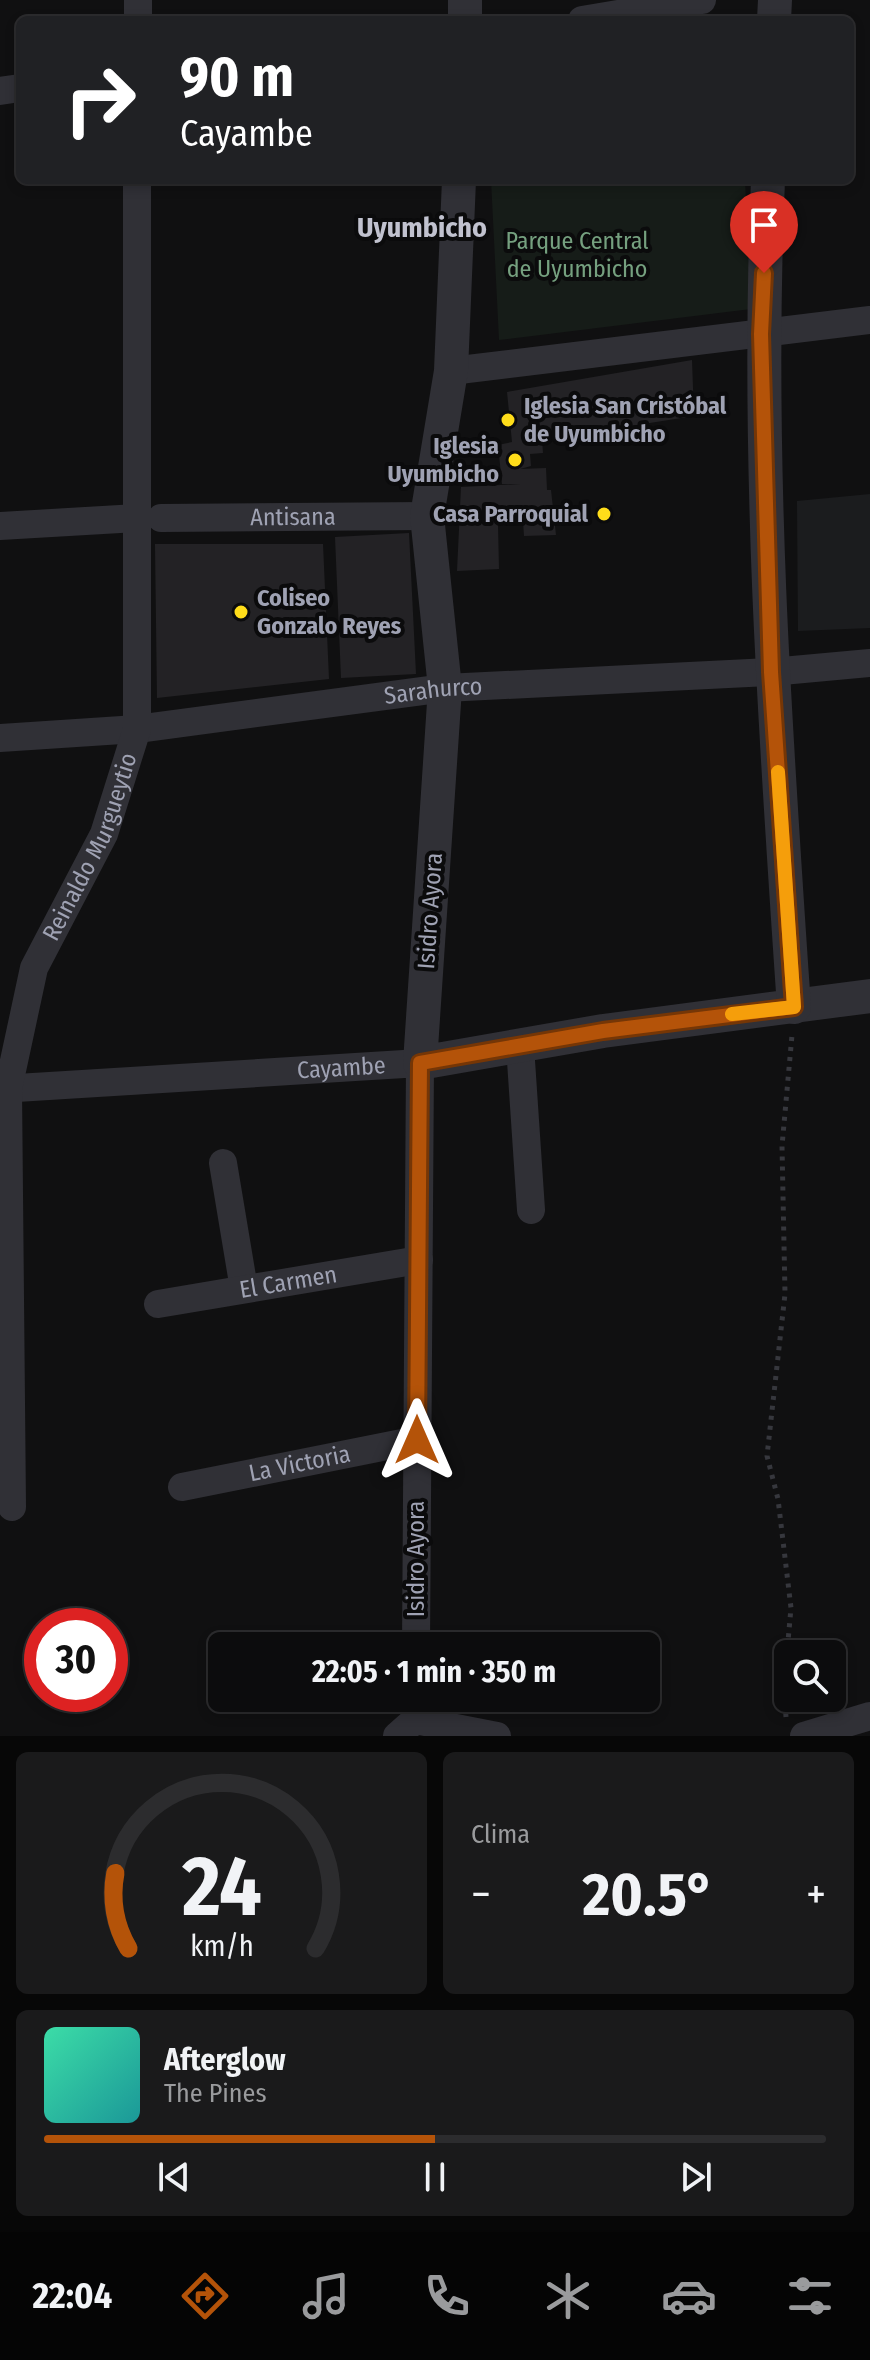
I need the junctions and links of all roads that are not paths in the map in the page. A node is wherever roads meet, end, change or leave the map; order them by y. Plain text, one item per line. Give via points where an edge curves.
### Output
1 (702, 0) edge
2 (606, 16) edge
3 (137, 184) edge
4 (459, 184) edge
5 (768, 184) edge
6 (870, 320) edge
7 (761, 334) junction
8 (451, 371) junction
9 (427, 516) junction
10 (149, 518) junction
11 (0, 526) edge
12 (870, 663) edge
13 (771, 672) junction
14 (445, 688) junction
15 (137, 729) junction
16 (0, 738) edge
17 (870, 996) edge
18 (794, 1007) junction
19 (520, 1046) junction
20 (420, 1063) junction
21 (4, 1089) edge
22 (223, 1163) dead end
23 (531, 1210) dead end
24 (419, 1260) junction
25 (244, 1289) junction
26 (158, 1304) dead end
27 (417, 1440) junction
28 (182, 1487) dead end
29 (12, 1507) dead end
30 (416, 1632) edge
31 (870, 1716) edge
32 (411, 1723) edge
33 (795, 1730) edge
34 (497, 1736) edge

1 - 2 street
3 - 10 street, Reinaldo Murgueytio
4 - 8 street, Isidro Ayora
5 - 7 street
6 - 7 street
7 - 8 street
7 - 13 street
8 - 9 street, Isidro Ayora
9 - 10 street, Antisana
9 - 14 street, Isidro Ayora
10 - 11 street, Antisana
10 - 15 street, Reinaldo Murgueytio
12 - 13 street, Sarahurco
13 - 14 street, Sarahurco
13 - 18 street
14 - 15 street, Sarahurco
14 - 20 street, Isidro Ayora
15 - 16 street, Sarahurco
15 - 21 street, Reinaldo Murgueytio via 104,834 34,968
17 - 18 street, Cayambe
18 - 19 street, Cayambe
19 - 20 street, Cayambe
19 - 23 street
20 - 21 street, Cayambe
20 - 24 street, Isidro Ayora
21 - 29 street, Reinaldo Murgueytio
22 - 25 street
24 - 25 street, El Carmen
24 - 27 street, Isidro Ayora
25 - 26 street, El Carmen
27 - 28 street, La Victoria
27 - 30 street, Isidro Ayora
31 - 33 street
32 - 34 street

